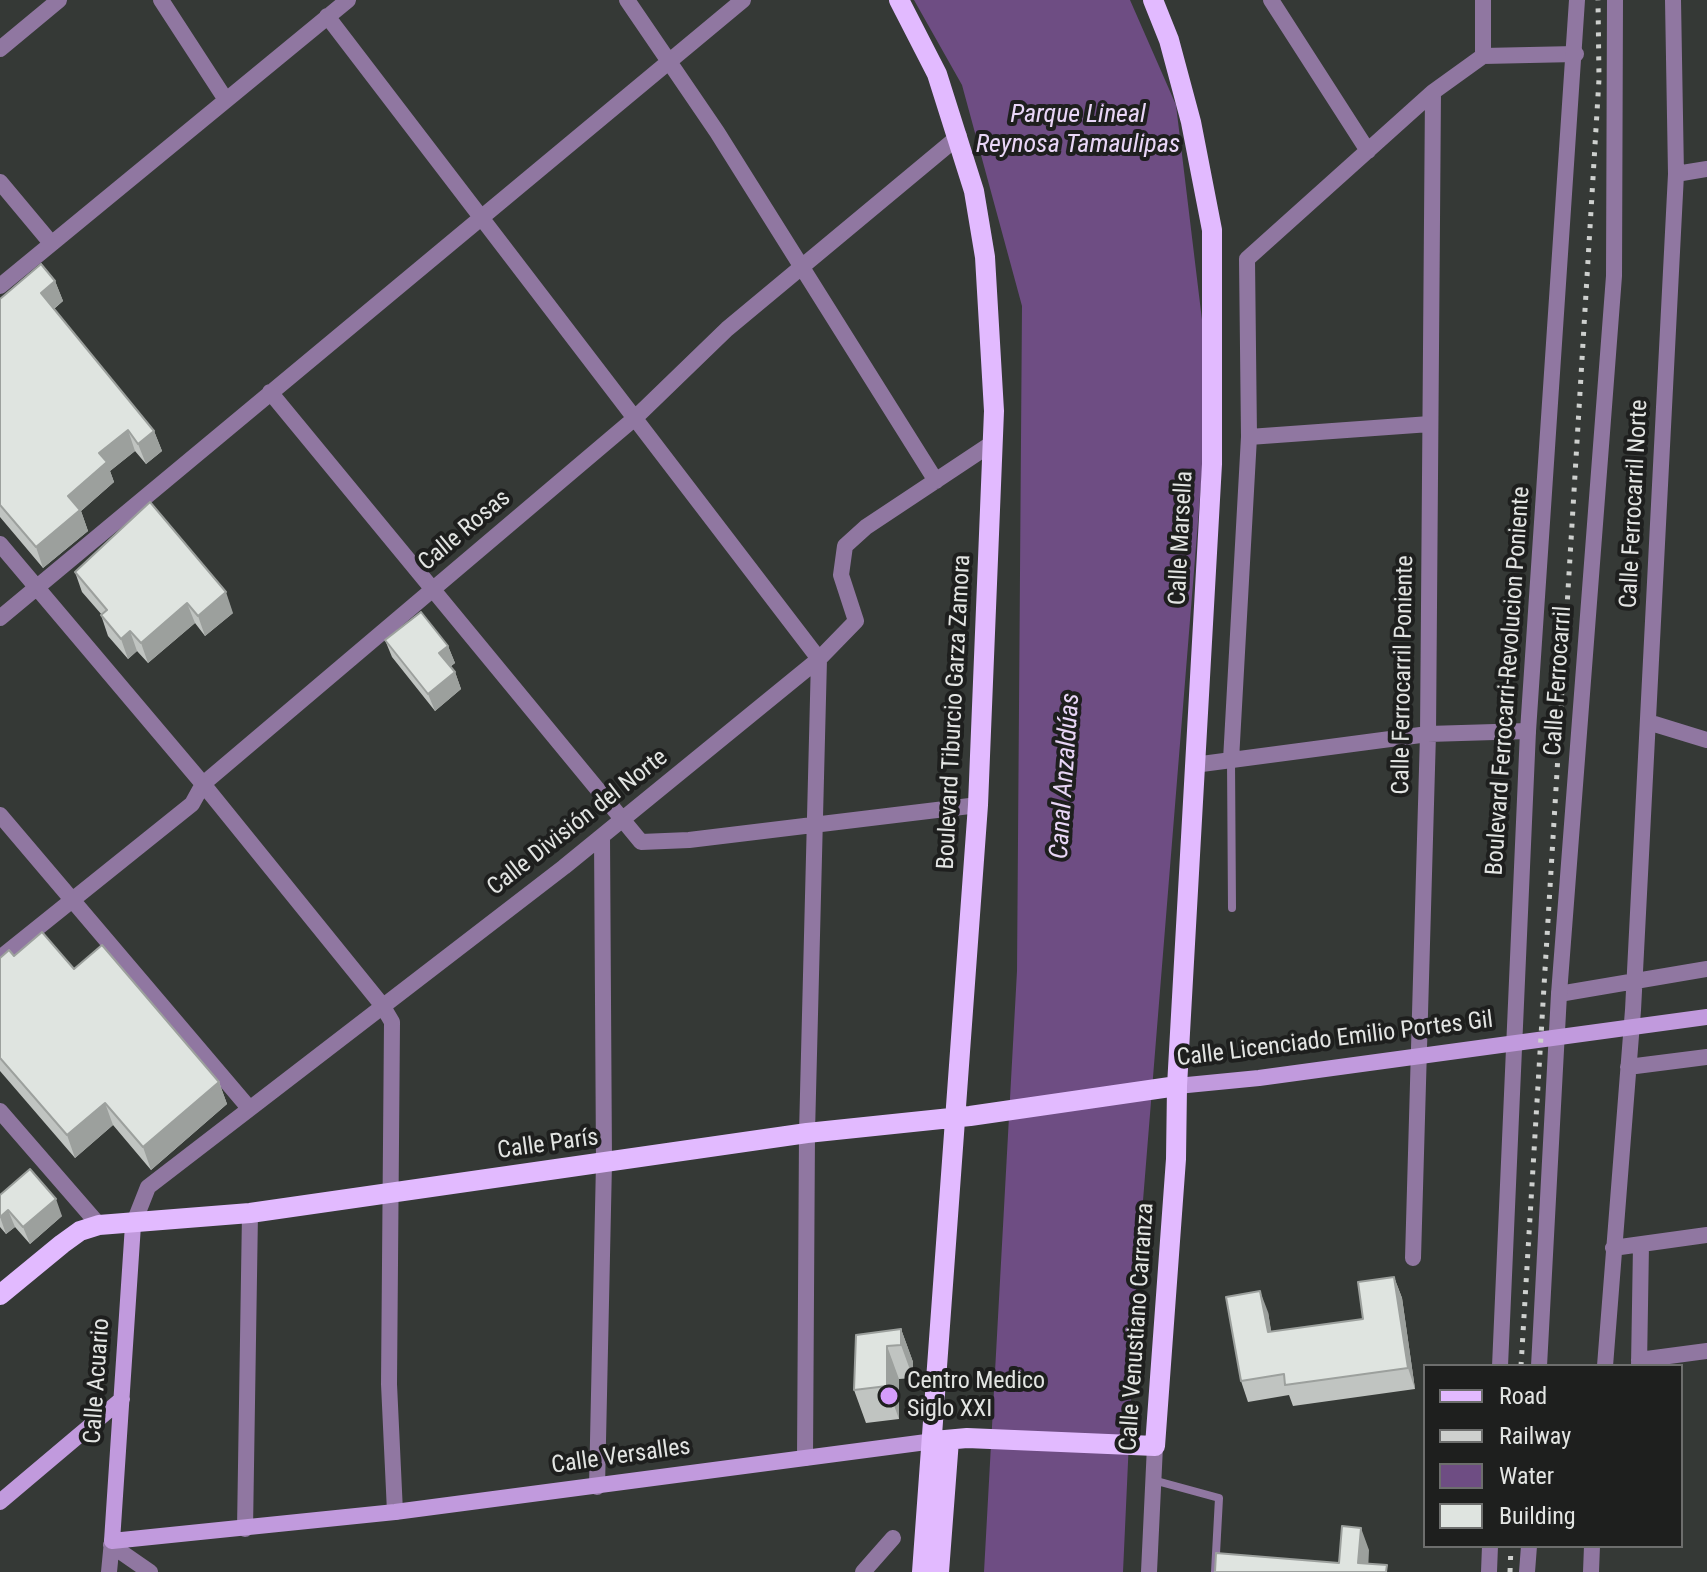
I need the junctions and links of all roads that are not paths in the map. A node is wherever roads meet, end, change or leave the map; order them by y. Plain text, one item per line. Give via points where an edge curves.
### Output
1 (59, 0) edge
2 (161, 0) edge
3 (348, 0) edge
4 (627, 0) edge
5 (743, 0) edge
6 (899, 0) edge
7 (1153, 0) edge
8 (1271, 0) edge
9 (1483, 0) edge
10 (1577, 0) edge
11 (1615, 0) edge
12 (1673, 0) edge
13 (327, 16) junction
14 (0, 49) edge
15 (1576, 54) junction
16 (1483, 56) junction
17 (670, 60) junction
18 (1433, 92) junction
19 (226, 100) junction
20 (959, 136) junction
21 (1368, 151) junction
22 (1707, 169) edge
23 (1676, 174) junction
24 (0, 182) edge
25 (481, 217) junction
26 (51, 243) junction
27 (803, 268) junction
28 (0, 286) edge
29 (270, 392) junction
30 (635, 418) junction
31 (1430, 424) junction
32 (1249, 437) junction
33 (994, 442) junction
34 (936, 481) junction
35 (0, 544) edge
36 (37, 587) junction
37 (432, 589) junction
38 (0, 618) edge
39 (819, 659) junction
40 (1648, 722) junction
41 (1528, 731) junction
42 (1428, 734) junction
43 (1707, 740) edge
44 (1231, 760) junction
45 (1194, 765) junction
46 (203, 784) junction
47 (978, 805) junction
48 (0, 815) edge
49 (622, 821) junction
50 (815, 823) junction
51 (602, 836) junction
52 (74, 899) junction
53 (1232, 908) dead end
54 (0, 958) edge
55 (1707, 969) edge
56 (1634, 983) junction
57 (1559, 994) junction
58 (382, 1005) junction
59 (1707, 1017) edge
60 (1707, 1057) edge
61 (1628, 1067) junction
62 (1177, 1086) junction
63 (249, 1108) junction
64 (0, 1111) edge
65 (962, 1117) junction
66 (807, 1133) junction
67 (604, 1163) junction
68 (393, 1194) junction
69 (250, 1213) junction
70 (99, 1225) junction
71 (133, 1225) junction
72 (1707, 1235) edge
73 (1641, 1245) junction
74 (1613, 1248) junction
75 (1413, 1258) dead end
76 (0, 1295) edge
77 (1707, 1351) edge
78 (1639, 1363) edge
79 (1500, 1364) edge
80 (1539, 1364) edge
81 (1605, 1364) edge
82 (122, 1399) junction
83 (950, 1440) junction
84 (1146, 1446) junction
85 (805, 1458) junction
86 (1152, 1480) junction
87 (597, 1487) junction
88 (0, 1502) edge
89 (395, 1512) junction
90 (245, 1529) junction
91 (893, 1538) dead end
92 (111, 1543) junction
93 (1490, 1548) edge
94 (1529, 1548) edge
95 (1592, 1548) edge
96 (109, 1572) edge
97 (150, 1572) edge
98 (863, 1572) edge
99 (922, 1572) edge
100 (939, 1572) edge
101 (1149, 1572) edge
102 (1215, 1572) edge
103 (1489, 1572) edge
104 (1527, 1572) edge
105 (1591, 1572) edge

1 - 14 street
2 - 19 street
3 - 13 street
4 - 17 street
5 - 17 street
6 - 20 main road, Boulevard Tiburcio Garza Zamora via 937,74
7 - 45 main road, Calle Marsella via 1191,122 1212,230 1212,464
8 - 21 street
9 - 16 street
10 - 15 street, Boulevard Ferrocarri-Revolucion Poniente
11 - 57 street, Calle Ferrocarril via 1614,276
12 - 23 street, Calle Ferrocarril Norte
13 - 19 street
13 - 25 street
15 - 16 street
15 - 41 street, Boulevard Ferrocarri-Revolucion Poniente
16 - 18 street
17 - 25 street
17 - 27 street
18 - 21 street
18 - 31 street, Calle Ferrocarril Poniente
19 - 26 street
20 - 27 street, Calle Rosas
20 - 33 main road, Boulevard Tiburcio Garza Zamora via 985,257
21 - 32 street via 1247,259
22 - 23 street
23 - 40 street, Calle Ferrocarril Norte
24 - 26 street
25 - 29 street
25 - 30 street
26 - 28 street
27 - 30 street, Calle Rosas via 727,329
27 - 34 street
29 - 36 street
29 - 37 street
30 - 37 street, Calle Rosas
30 - 39 street
31 - 32 street
31 - 42 street, Calle Ferrocarril Poniente
32 - 44 street
33 - 34 street, Calle División del Norte
33 - 47 main road, Boulevard Tiburcio Garza Zamora
34 - 39 street, Calle División del Norte via 845,546 841,575 856,621
35 - 36 street
36 - 38 street
36 - 46 street
37 - 46 street, Calle Rosas
37 - 49 street
39 - 49 street, Calle División del Norte
39 - 50 street
40 - 43 street
40 - 56 street, Calle Ferrocarril Norte
41 - 42 street
41 - 79 street, Boulevard Ferrocarri-Revolucion Poniente
42 - 44 street
42 - 75 street, Calle Ferrocarril Poniente
44 - 45 street
44 - 53 lane
45 - 62 main road, Calle Marsella
46 - 52 street, Calle Rosas via 192,804
46 - 58 street
47 - 50 street
47 - 65 main road, Boulevard Tiburcio Garza Zamora
48 - 52 street
49 - 50 street via 641,842 660,843
49 - 51 street, Calle División del Norte
50 - 66 street
51 - 58 street, Calle División del Norte
51 - 67 street
52 - 54 street, Calle Rosas
52 - 63 street
55 - 56 street
56 - 57 street
56 - 61 street, Calle Ferrocarril Norte
57 - 80 street, Calle Ferrocarril
58 - 63 street, Calle División del Norte
58 - 68 street via 392,1022
59 - 62 main road, Calle Licenciado Emilio Portes Gil
60 - 61 street
61 - 74 street
62 - 65 main road, Calle Licenciado Emilio Portes Gil
62 - 84 main road, Calle Venustiano Carranza via 1176,1159
63 - 71 street, Calle División del Norte via 148,1187
64 - 70 street
65 - 66 main road, Calle París
65 - 83 main road, Boulevard Tiburcio Garza Zamora
66 - 67 main road, Calle París
66 - 85 street
67 - 68 main road, Calle París
67 - 87 street
68 - 69 main road, Calle París
68 - 89 street via 389,1384
69 - 71 main road, Calle París
69 - 90 street
70 - 71 main road, Calle París
70 - 76 main road via 80,1231
71 - 82 main road, Calle Acuario
72 - 73 street
73 - 74 street
73 - 78 street
74 - 81 street
77 - 78 street
82 - 88 main road
82 - 92 main road, Calle Acuario
83 - 84 main road, Calle Versalles
83 - 85 main road, Calle Versalles
83 - 99 main road
83 - 100 main road, Boulevard Tiburcio Garza Zamora
84 - 86 street, Calle Venustiano Carranza
85 - 87 main road, Calle Versalles
86 - 101 street, Calle Venustiano Carranza
86 - 102 lane via 1219,1498
87 - 89 main road, Calle Versalles
89 - 90 main road, Calle Versalles
90 - 92 main road, Calle Versalles
91 - 98 street
92 - 96 street, Calle Acuario
92 - 97 street
93 - 103 street
94 - 104 street
95 - 105 street

